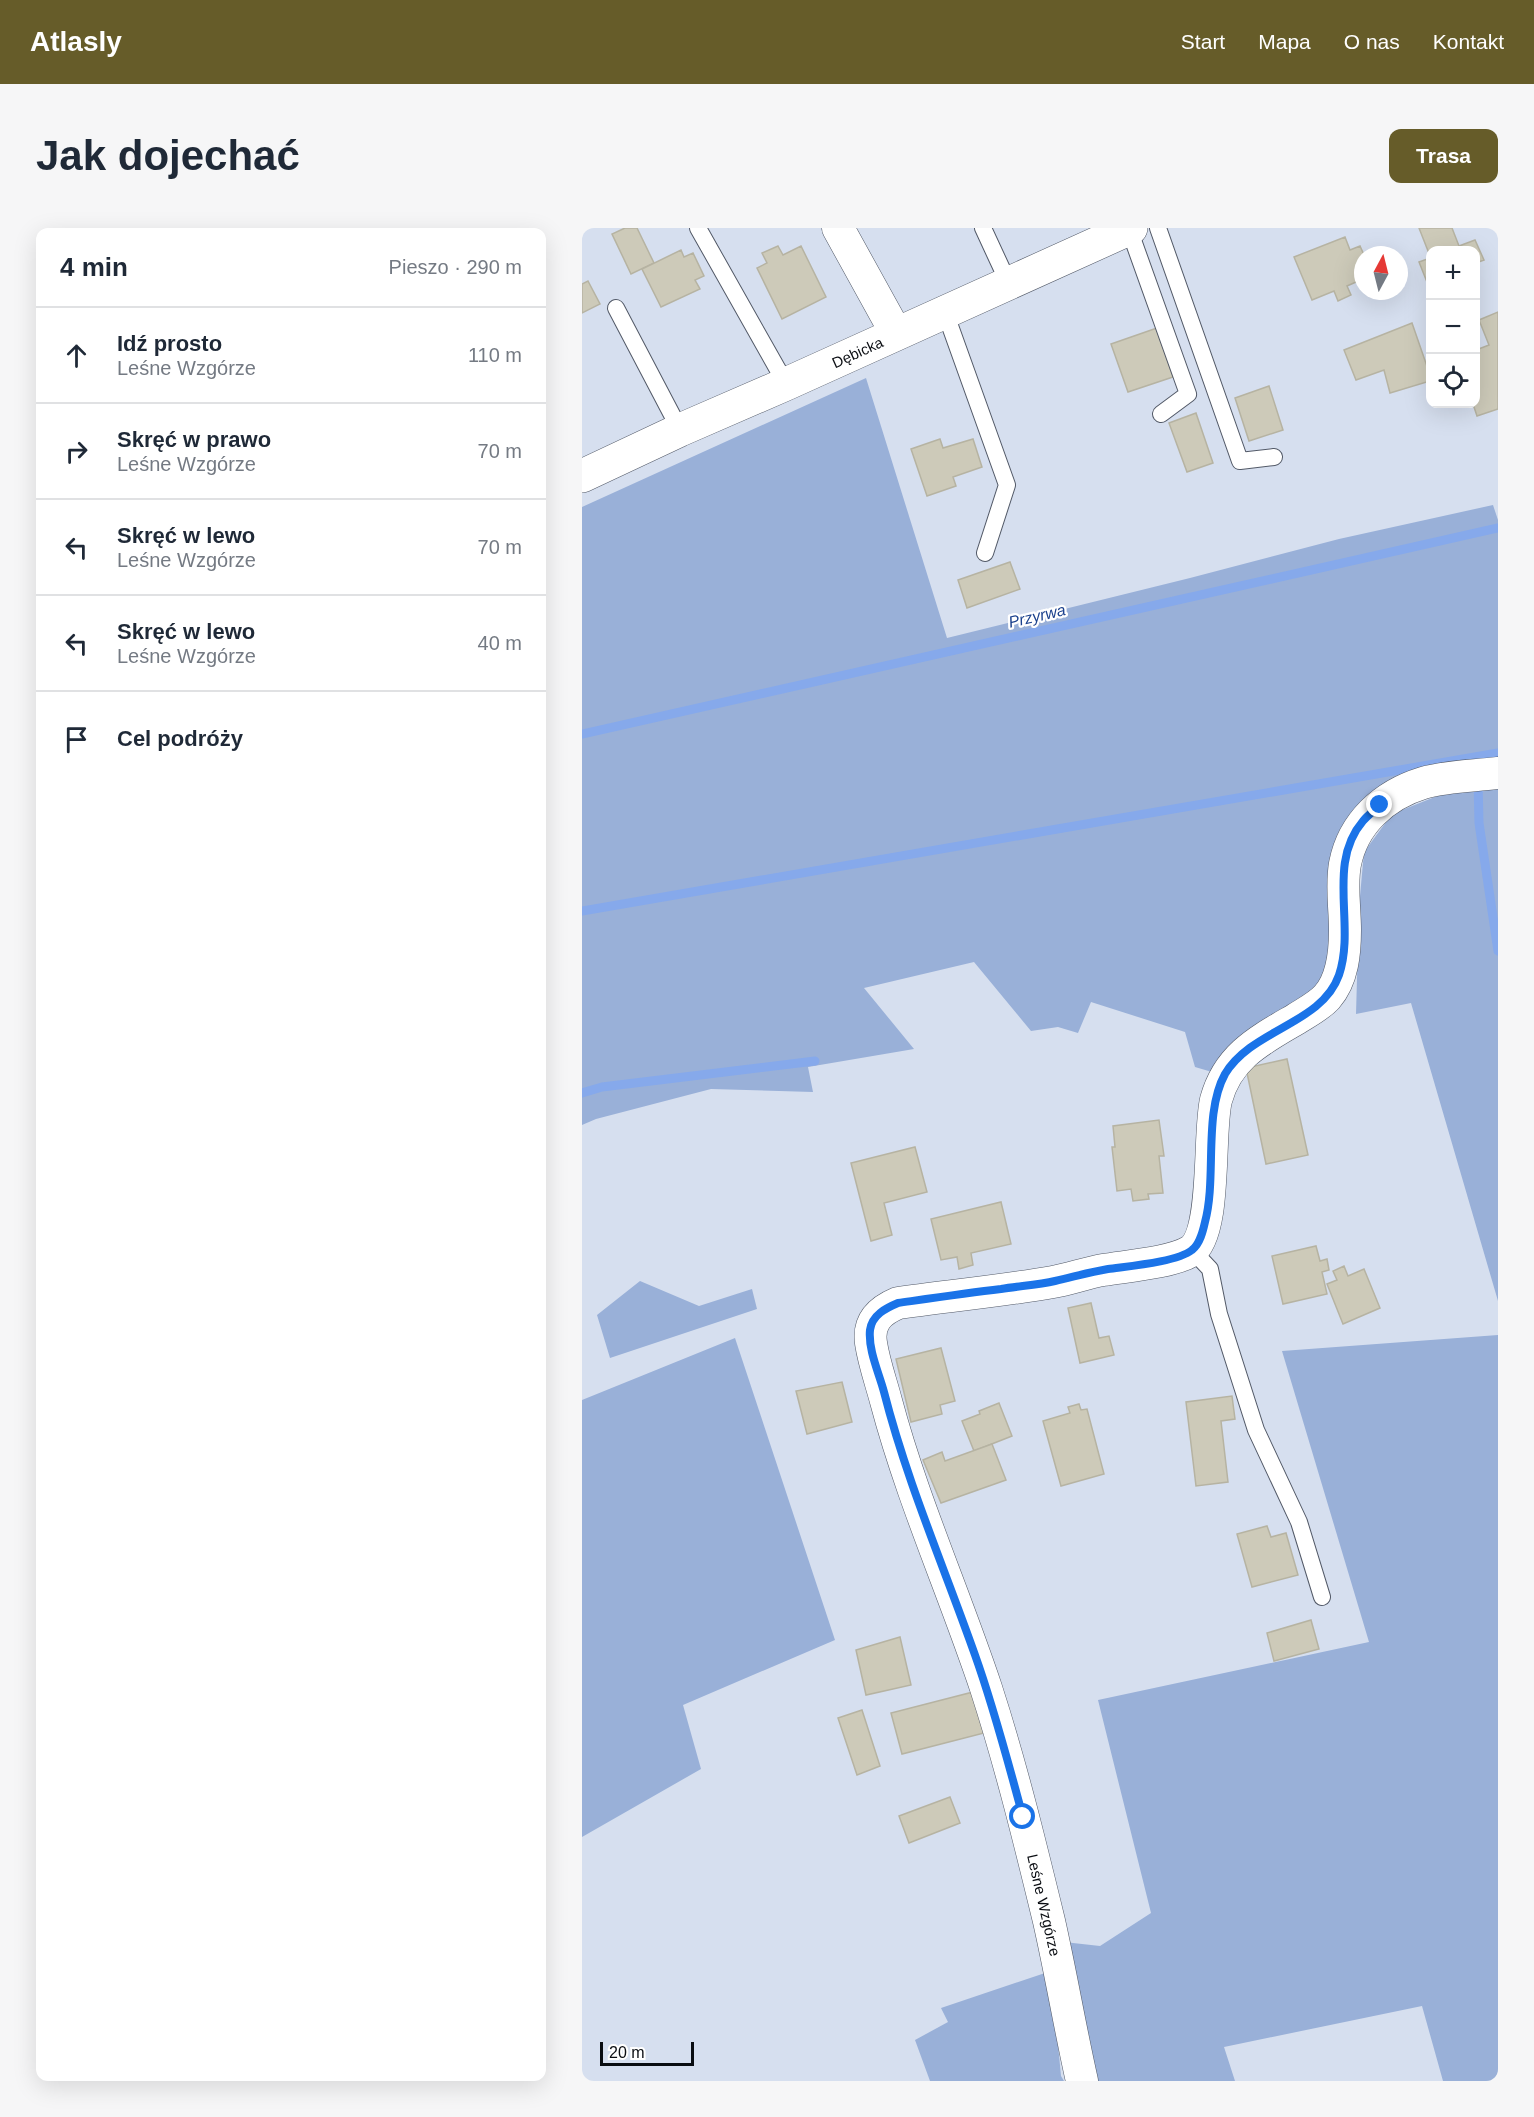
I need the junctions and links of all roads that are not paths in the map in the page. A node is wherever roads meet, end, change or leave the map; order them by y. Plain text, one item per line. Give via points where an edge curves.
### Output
1 (698, 228) edge
2 (838, 228) edge
3 (983, 228) edge
4 (1130, 228) edge
5 (1158, 228) edge
6 (1008, 282) junction
7 (616, 308) dead end
8 (945, 312) junction
9 (896, 333) junction
10 (786, 384) junction
11 (1161, 414) dead end
12 (680, 430) junction
13 (1274, 456) dead end
14 (582, 476) edge
15 (985, 553) dead end
16 (1498, 773) edge
17 (1192, 1250) junction
18 (1322, 1597) dead end
19 (1083, 2081) edge

1 - 10 lane
2 - 9 street
3 - 6 lane
4 - 6 street, Dębicka
4 - 11 lane via 1188,394
5 - 13 lane via 1240,461
6 - 8 street, Dębicka
7 - 12 lane
8 - 9 street, Dębicka
8 - 15 lane via 1007,485
9 - 10 street, Dębicka
10 - 12 street, Dębicka
12 - 14 street, Dębicka
16 - 17 street via 1424,783 1380,805 1363,821 1352,839 1345,864 1345,951 1339,976 1328,996 1312,1010 1257,1042 1225,1075 1216,1102 1206,1218 1201,1238
17 - 18 lane via 1209,1269 1219,1314 1256,1430 1299,1522
17 - 19 street, Leśne Wzgórze via 1175,1258 1055,1281 898,1303 885,1308 870,1329 893,1428 1002,1738 1049,1921

